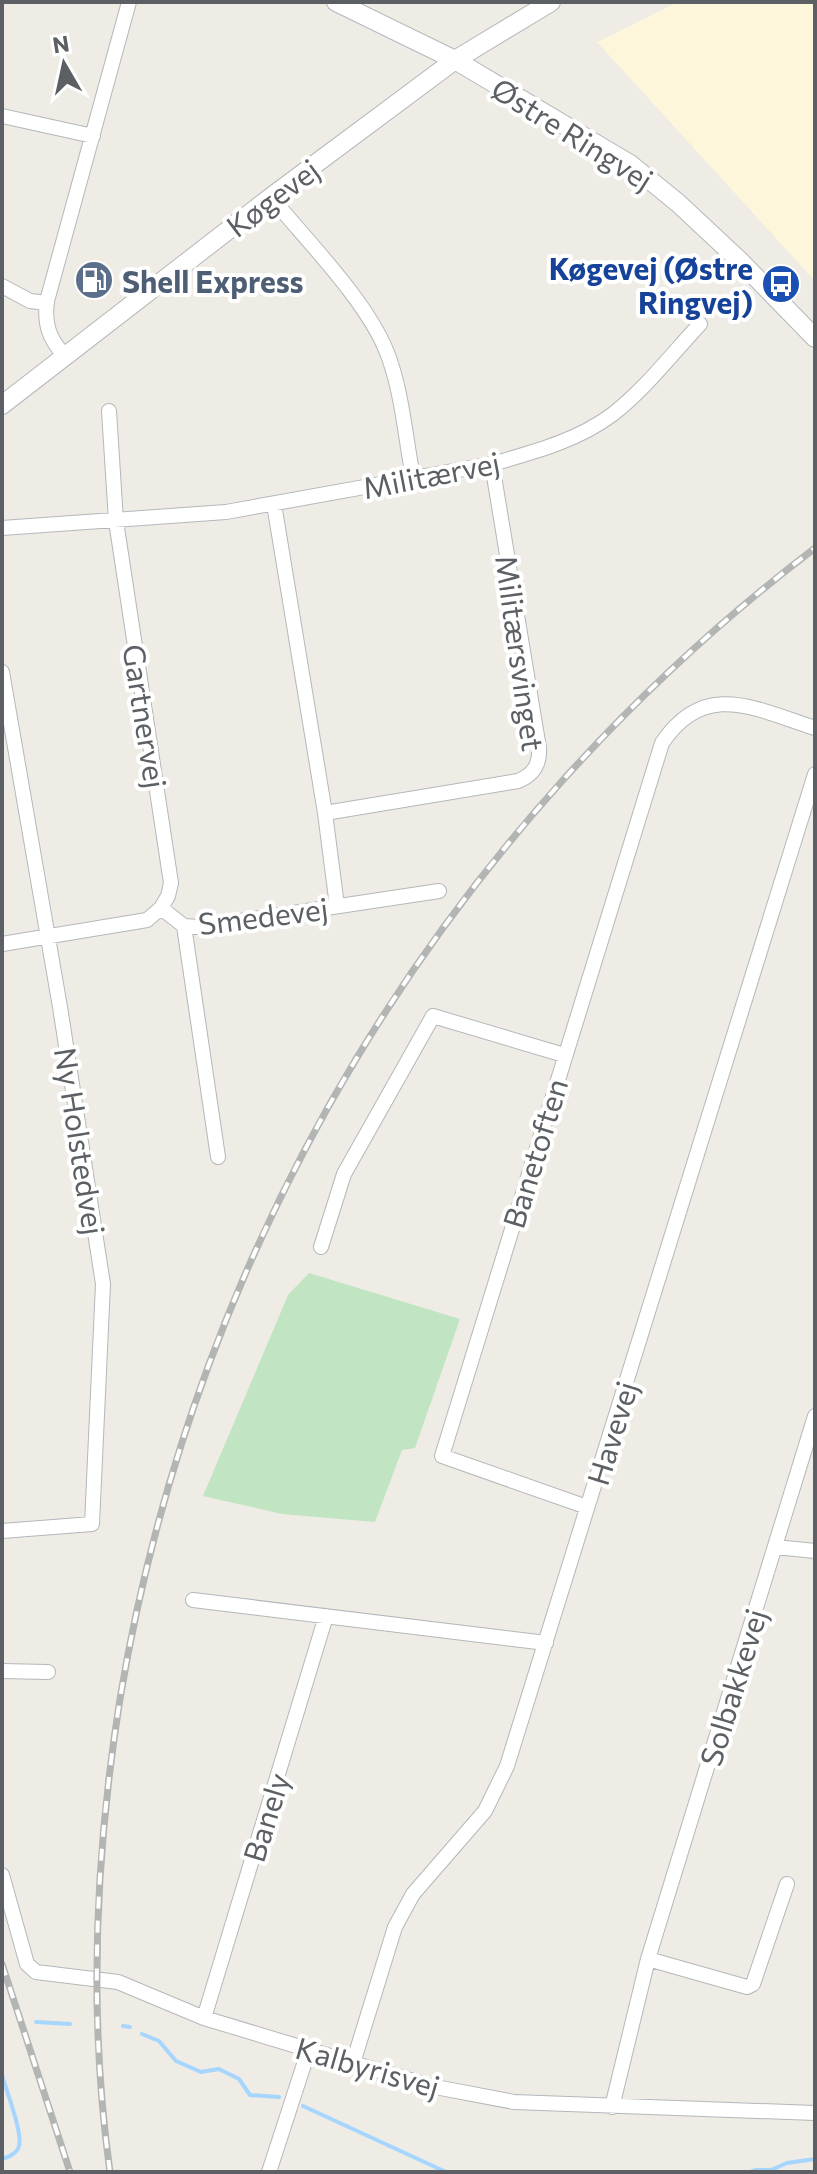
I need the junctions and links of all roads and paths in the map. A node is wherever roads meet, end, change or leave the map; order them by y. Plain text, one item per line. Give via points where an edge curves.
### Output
1 (129, 2) edge
2 (336, 2) edge
3 (551, 2) edge
4 (455, 60) junction
5 (2, 116) edge
6 (93, 136) junction
7 (271, 197) junction
8 (2, 286) edge
9 (47, 303) junction
10 (700, 324) dead end
11 (815, 338) edge
12 (65, 356) junction
13 (2, 405) edge
14 (109, 411) dead end
15 (492, 464) junction
16 (413, 477) junction
17 (274, 504) junction
18 (116, 521) junction
19 (2, 528) edge
20 (2, 672) edge
21 (815, 728) edge
22 (815, 774) edge
23 (325, 813) junction
24 (439, 891) dead end
25 (337, 906) junction
26 (161, 908) junction
27 (184, 926) junction
28 (46, 937) junction
29 (2, 944) edge
30 (564, 1055) junction
31 (218, 1157) dead end
32 (321, 1247) dead end
33 (815, 1416) edge
34 (587, 1507) junction
35 (2, 1531) edge
36 (775, 1547) junction
37 (815, 1551) edge
38 (193, 1600) dead end
39 (326, 1616) junction
40 (546, 1643) junction
41 (2, 1671) edge
42 (48, 1672) dead end
43 (2, 1875) edge
44 (787, 1884) dead end
45 (648, 1959) junction
46 (204, 2018) junction
47 (309, 2049) junction
48 (353, 2063) junction
49 (612, 2107) junction
50 (815, 2113) edge
51 (269, 2172) edge

1 - 6 street
2 - 4 street, Østre Ringvej
3 - 4 street, Køgevej
4 - 7 street, Køgevej
4 - 11 street, Østre Ringvej via 630,164 739,260
5 - 6 street
6 - 9 street
7 - 12 street, Køgevej
7 - 16 street via 364,310 386,350
8 - 9 street via 30,301
9 - 12 street via 49,334
10 - 15 street, Militærvej via 639,390 603,420 567,440
12 - 13 street, Køgevej
14 - 18 street
15 - 16 street, Militærvej
15 - 23 street, Militærsvinget via 538,763 518,781
16 - 17 street, Militærvej
17 - 18 street, Militærvej
17 - 23 street
18 - 19 street, Militærvej
18 - 26 street, Gartnervej via 171,883
20 - 28 street, Ny Holstedvej
21 - 30 street, Banetoften via 722,702 689,713 674,725 662,743
22 - 34 street, Havevej
23 - 25 street
24 - 25 street, Smedevej
25 - 27 street, Smedevej
26 - 27 street, Smedevej
26 - 28 street, Smedevej via 147,920
27 - 31 street
28 - 29 street, Smedevej
28 - 35 street, Ny Holstedvej via 103,1284 92,1524
30 - 32 street via 433,1016 344,1174
30 - 34 street, Banetoften via 442,1456
33 - 36 street, Solbakkevej
34 - 40 street, Havevej
36 - 37 street
36 - 45 street, Solbakkevej
38 - 39 street
39 - 40 street
39 - 46 street, Banely
40 - 48 street, Havevej via 507,1766 485,1811 413,1894 395,1927
41 - 42 street
43 - 46 street, Kalbyrisvej via 27,1964 36,1972 118,1982
44 - 45 street via 753,1984 747,1987
45 - 49 street, Solbakkevej
46 - 47 street, Kalbyrisvej
47 - 48 street, Kalbyrisvej
47 - 51 street
48 - 49 street, Kalbyrisvej via 430,2086 514,2102
49 - 50 street, Kalbyrisvej

